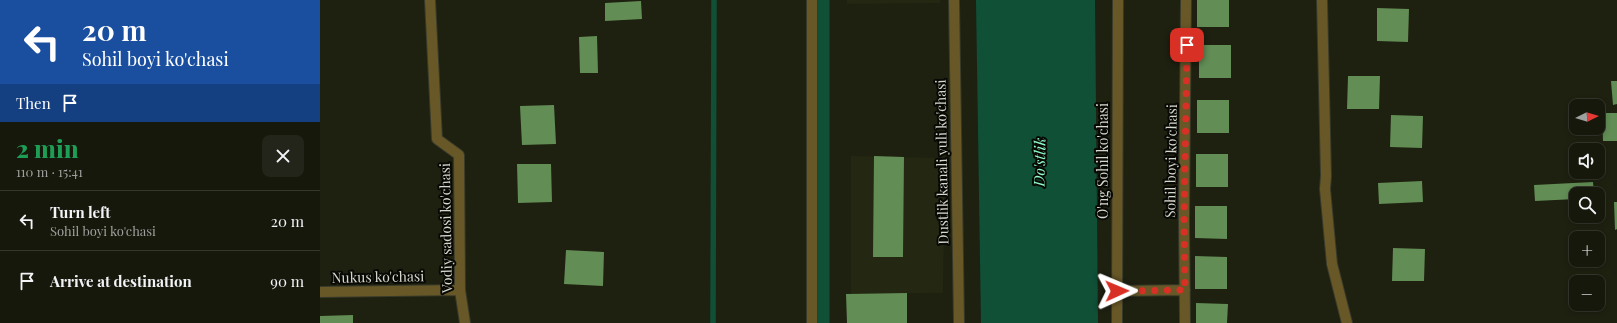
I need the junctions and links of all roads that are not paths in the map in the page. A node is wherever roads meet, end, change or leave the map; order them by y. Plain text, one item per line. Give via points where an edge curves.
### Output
1 (430, 0) edge
2 (812, 0) edge
3 (954, 0) edge
4 (1118, 0) edge
5 (1186, 0) edge
6 (1322, 0) edge
7 (460, 290) junction
8 (1185, 290) junction
9 (1117, 291) junction
10 (320, 292) edge
11 (465, 323) edge
12 (812, 323) edge
13 (959, 323) edge
14 (1117, 323) edge
15 (1185, 323) edge
16 (1347, 323) edge

1 - 7 street, Vodiy sadosi ko'chasi via 437,139 459,155
2 - 12 street
3 - 13 street, Dustlik kanali yuli ko'chasi
4 - 9 street, O'ng Sohil ko'chasi
5 - 8 street, Sohil boyi ko'chasi
6 - 16 street via 1325,189 1332,264
7 - 10 street, Nukus ko'chasi
7 - 11 street, Vodiy sadosi ko'chasi
8 - 9 street
8 - 15 street, Sohil boyi ko'chasi
9 - 14 street, O'ng Sohil ko'chasi

